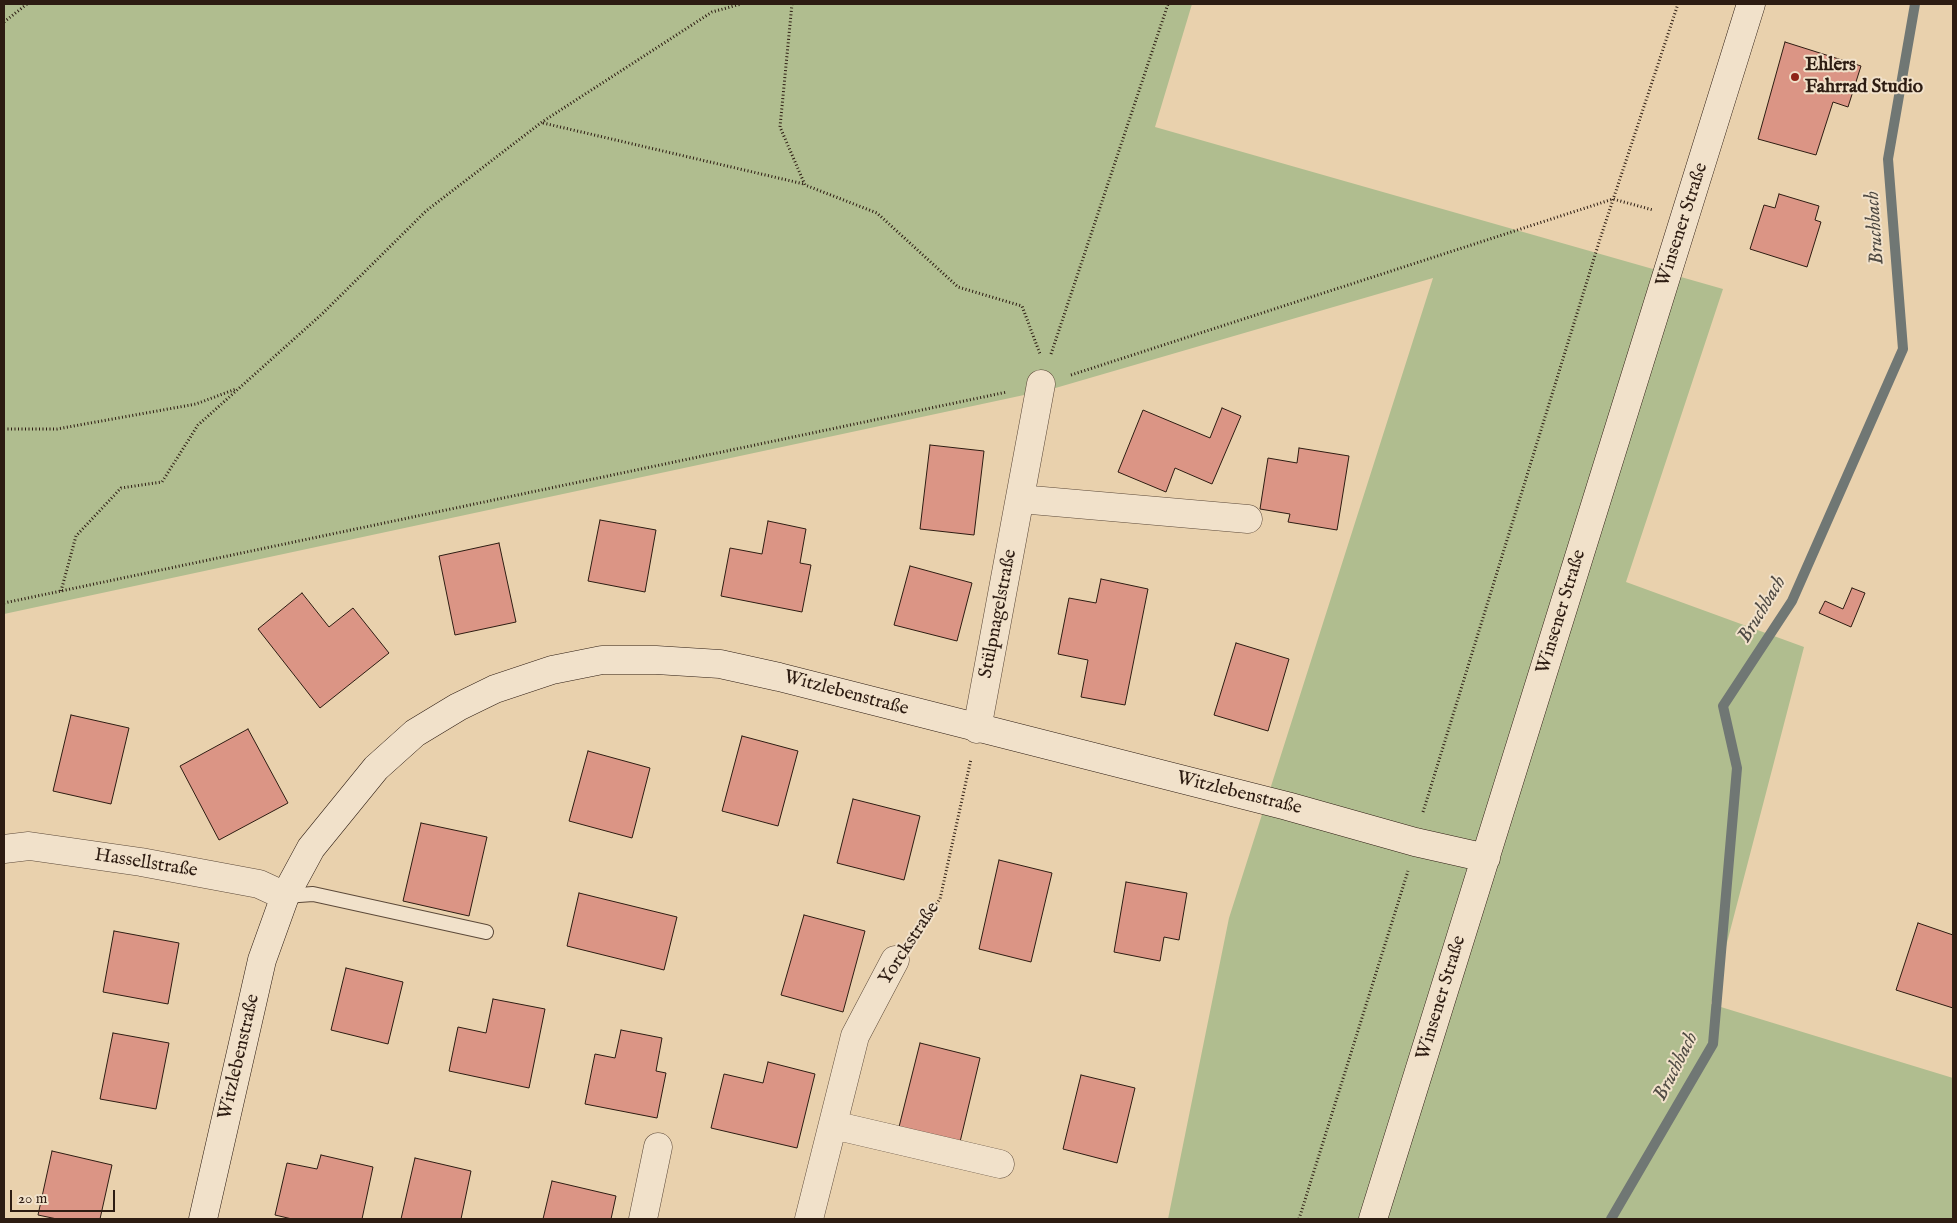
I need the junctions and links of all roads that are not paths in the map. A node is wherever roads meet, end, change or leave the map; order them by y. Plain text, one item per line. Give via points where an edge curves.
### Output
1 (1751, 4) edge
2 (1043, 378) road end
3 (1020, 499) junction
4 (1248, 519) dead end
5 (977, 729) junction
6 (4, 849) edge
7 (1486, 858) junction
8 (285, 896) junction
9 (486, 932) dead end
10 (895, 960) road end
11 (833, 1125) junction
12 (658, 1147) dead end
13 (1000, 1164) dead end
14 (203, 1219) edge
15 (643, 1219) edge
16 (809, 1219) edge
17 (1373, 1219) edge

1 - 7 street, Winsener Straße
2 - 3 street, Stülpnagelstraße
3 - 4 street
3 - 5 street, Stülpnagelstraße
5 - 7 street, Witzlebenstraße
5 - 8 street, Witzlebenstraße via 720,664 602,660 552,670 480,696 415,733 376,768 346,803 311,848
6 - 8 street, Hassellstraße via 29,846 141,862 259,884
7 - 17 street, Winsener Straße
8 - 9 lane via 313,894
8 - 14 street, Witzlebenstraße via 262,960
10 - 11 street, Yorckstraße via 855,1036
11 - 13 street
11 - 16 street, Yorckstraße
12 - 15 street

